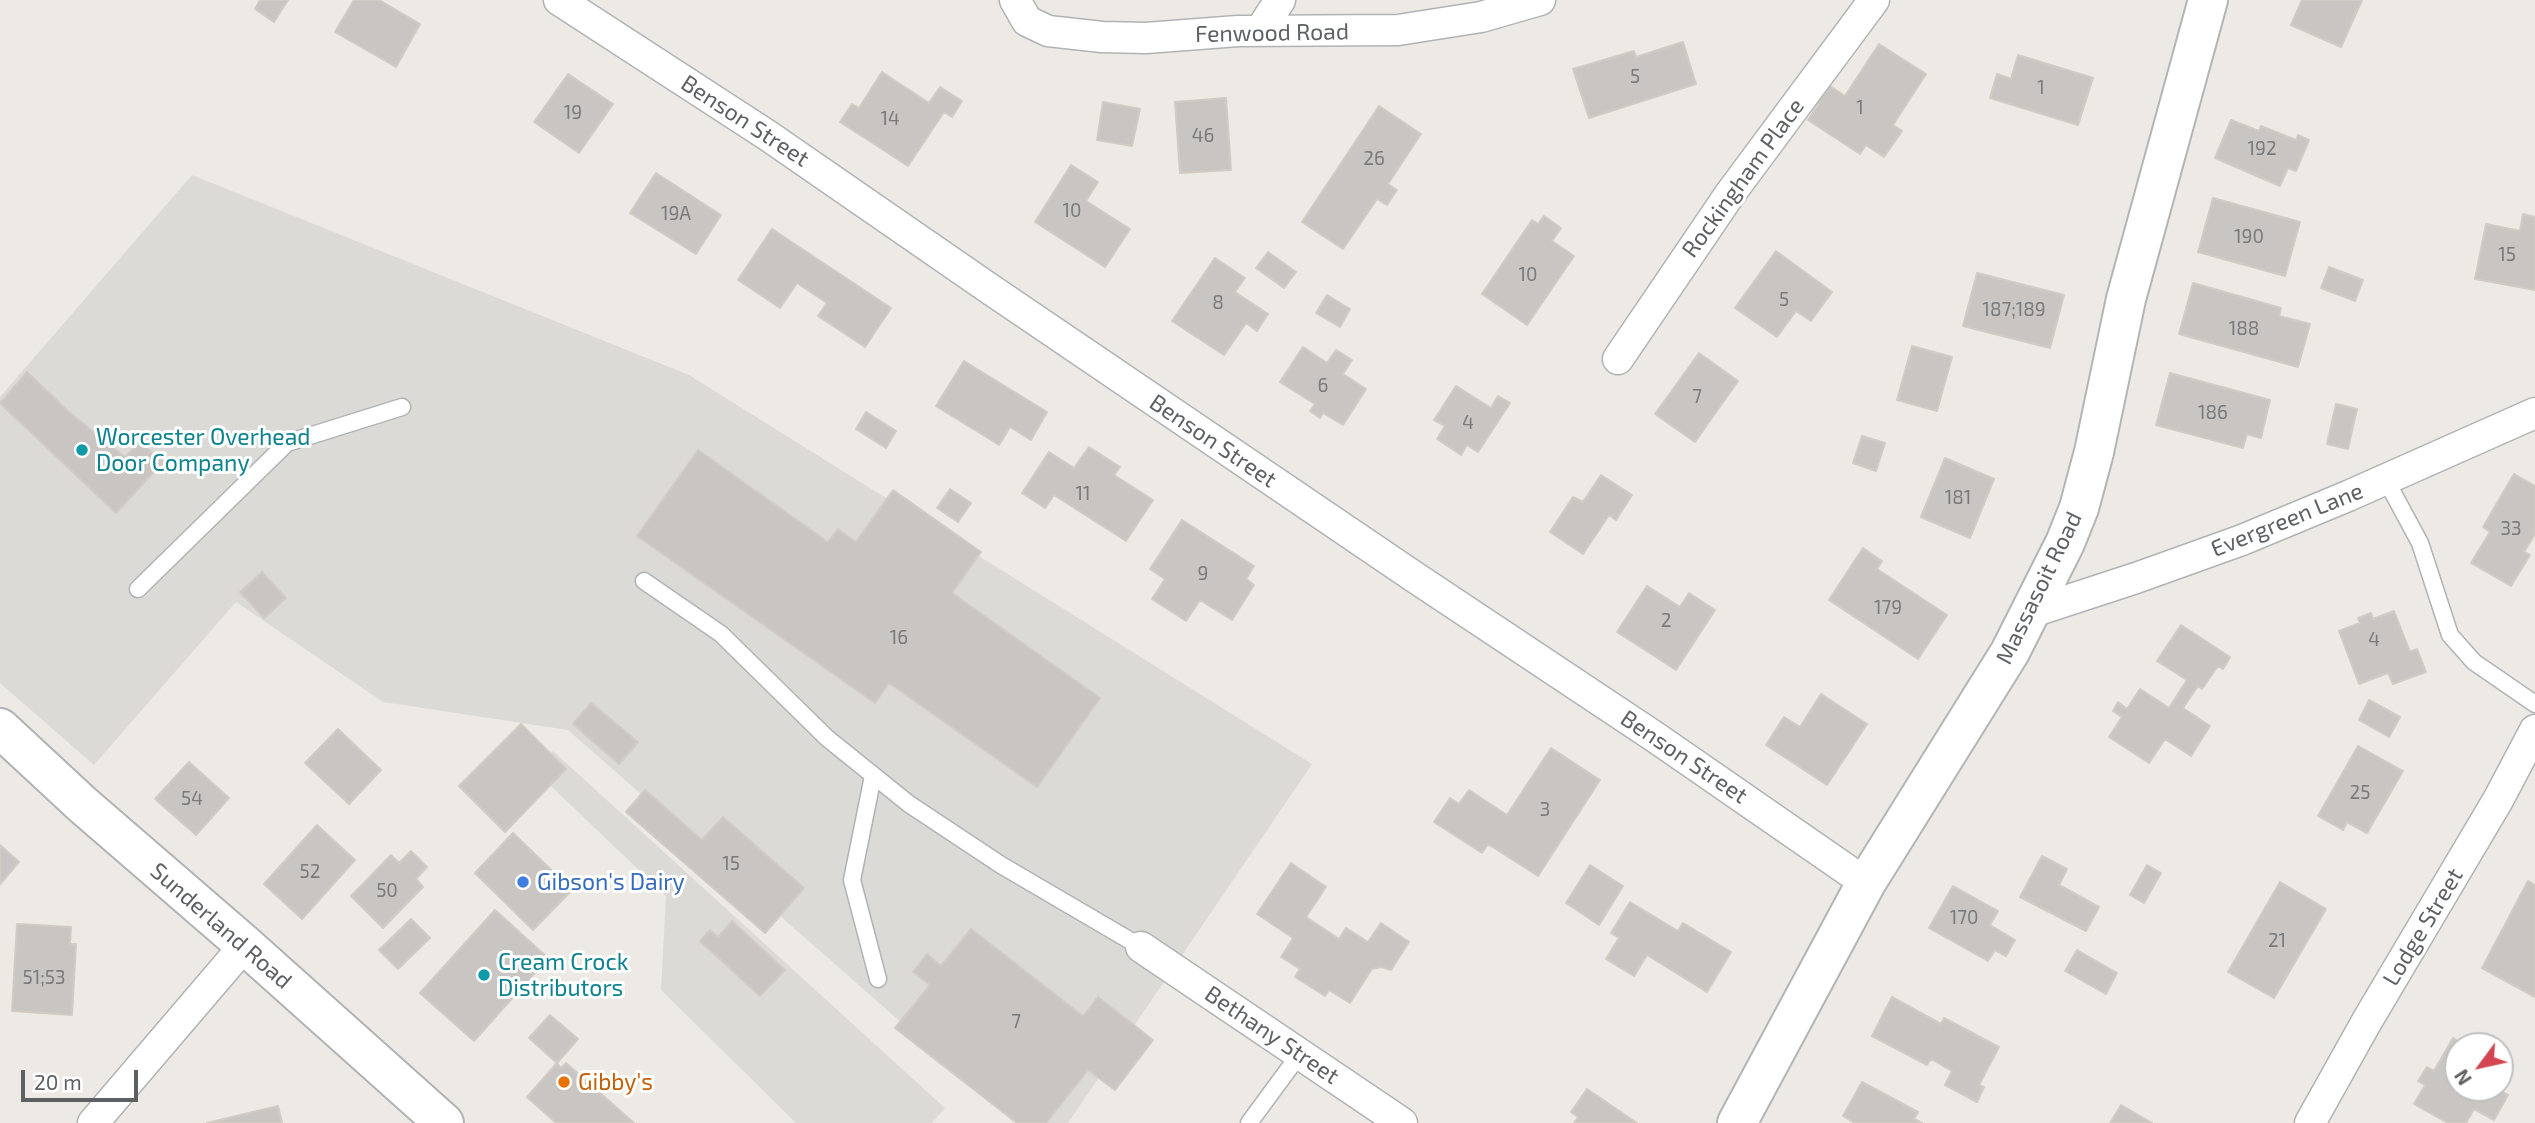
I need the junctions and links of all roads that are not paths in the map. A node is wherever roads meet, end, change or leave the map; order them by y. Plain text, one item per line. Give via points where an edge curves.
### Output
1 (559, 0) edge
2 (1015, 0) edge
3 (1280, 0) edge
4 (1541, 0) edge
5 (1874, 0) edge
6 (2208, 0) edge
7 (1260, 31) junction
8 (1618, 359) dead end
9 (402, 407) dead end
10 (2535, 413) edge
11 (2386, 480) junction
12 (644, 580) dead end
13 (138, 589) dead end
14 (2032, 611) junction
15 (2535, 704) edge
16 (0, 728) edge
17 (2535, 730) edge
18 (873, 776) junction
19 (1866, 883) junction
20 (245, 945) junction
21 (1141, 947) joint
22 (878, 979) dead end
23 (1300, 1055) junction
24 (93, 1123) edge
25 (444, 1123) edge
26 (1249, 1123) edge
27 (1402, 1123) edge
28 (1737, 1123) edge
29 (2310, 1123) edge

1 - 19 street, Benson Street via 767,135
2 - 7 street, Fenwood Road via 1027,21 1048,31 1075,35 1146,38
3 - 7 street
4 - 7 street, Fenwood Road via 1481,17 1398,30
5 - 8 street, Rockingham Place via 1723,204
6 - 14 main road, Massasoit Road via 2126,299 2079,508
9 - 13 lane via 287,443
10 - 11 street, Evergreen Lane
11 - 14 street, Evergreen Lane via 2189,560
11 - 15 lane via 2420,543 2450,635 2474,662
12 - 18 lane via 721,634 827,738
14 - 19 main road, Massasoit Road
16 - 20 main road, Sunderland Road
17 - 29 street, Lodge Street
18 - 21 lane via 951,834
18 - 22 lane via 852,880
19 - 28 main road, Massasoit Road
20 - 24 street
20 - 25 main road, Sunderland Road
21 - 23 street, Bethany Street
23 - 26 lane
23 - 27 street, Bethany Street

